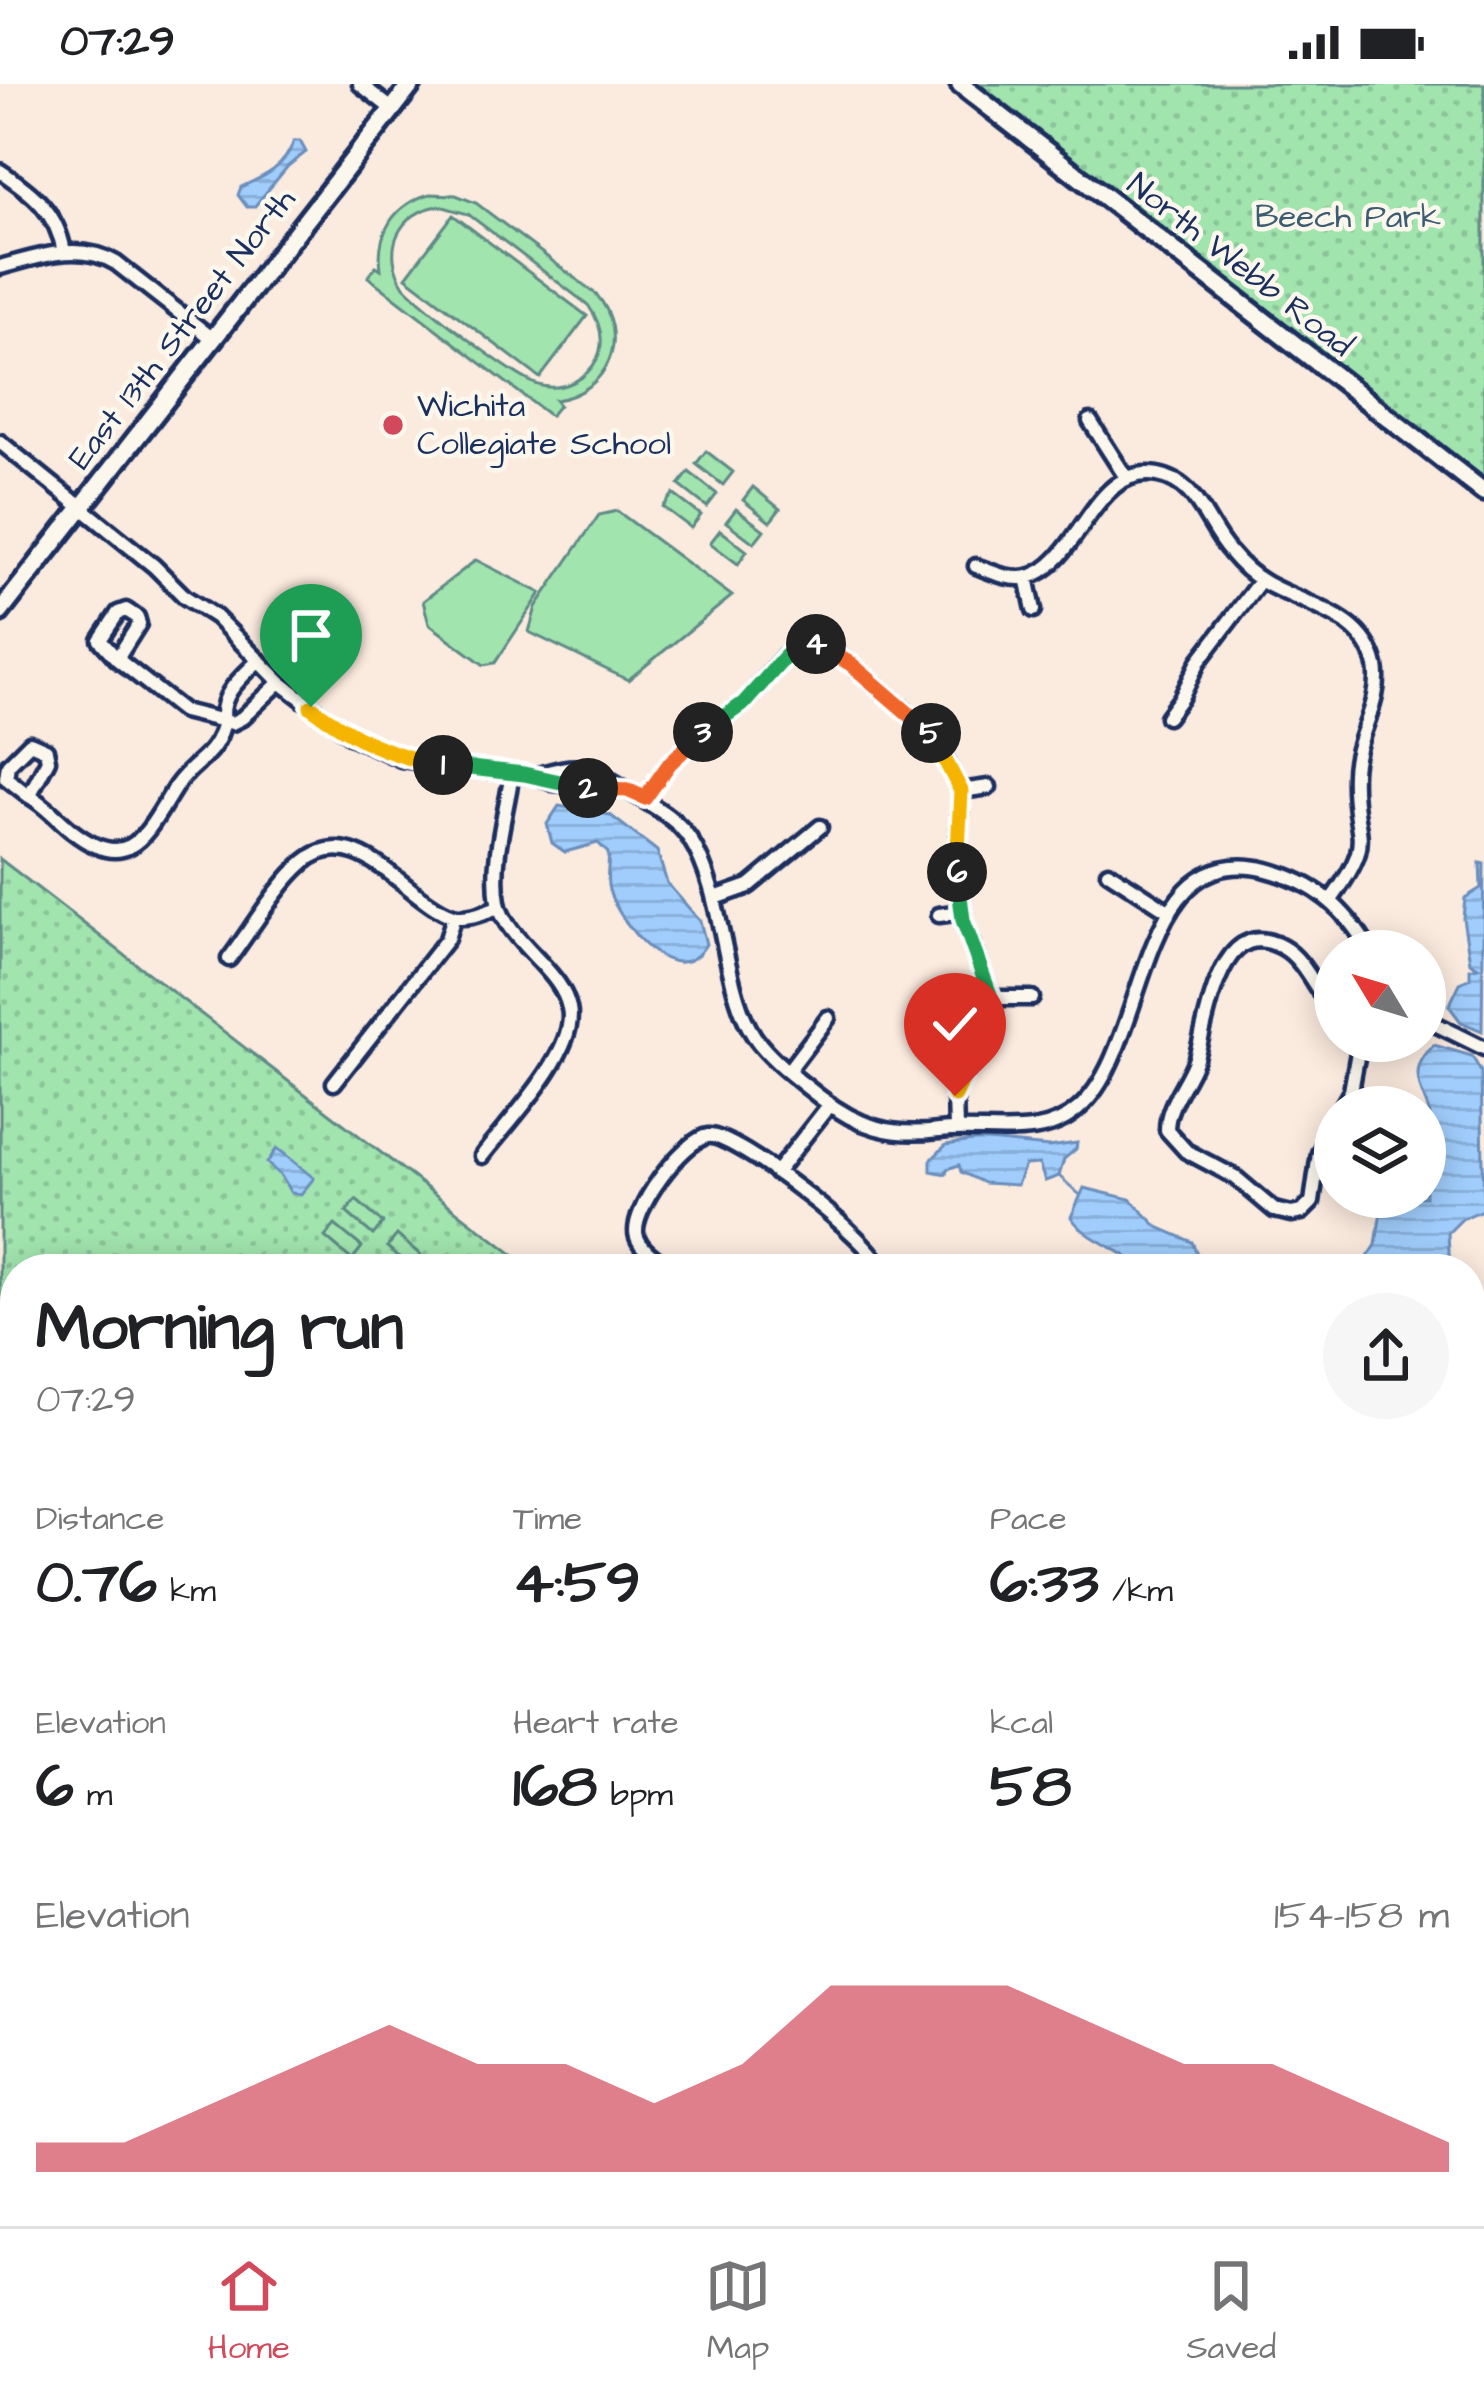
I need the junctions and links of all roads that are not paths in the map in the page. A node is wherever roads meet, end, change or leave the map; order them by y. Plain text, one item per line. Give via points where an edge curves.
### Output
1 (360, 84) edge
2 (412, 84) edge
3 (960, 84) edge
4 (392, 110) junction
5 (0, 171) edge
6 (64, 252) junction
7 (0, 267) edge
8 (213, 338) junction
9 (1090, 421) dead end
10 (0, 442) edge
11 (1127, 479) junction
12 (1484, 492) edge
13 (82, 507) junction
14 (976, 566) dead end
15 (1028, 577) junction
16 (1260, 580) junction
17 (1034, 610) dead end
18 (0, 612) edge
19 (117, 658) dead end
20 (259, 660) junction
21 (280, 682) junction
22 (1167, 717) dead end
23 (224, 721) junction
24 (512, 773) junction
25 (989, 787) dead end
26 (961, 791) junction
27 (29, 796) dead end
28 (645, 798) junction
29 (820, 827) dead end
30 (318, 838) dead end
31 (322, 854) junction
32 (1108, 872) dead end
33 (715, 898) junction
34 (1331, 899) junction
35 (498, 907) junction
36 (962, 912) junction
37 (1170, 912) junction
38 (939, 915) dead end
39 (454, 916) junction
40 (1357, 930) edge
41 (229, 959) dead end
42 (1314, 985) edge
43 (990, 998) junction
44 (1032, 998) dead end
45 (828, 1018) dead end
46 (1446, 1030) edge
47 (1484, 1048) edge
48 (788, 1072) junction
49 (334, 1083) dead end
50 (830, 1104) junction
51 (956, 1129) junction
52 (482, 1156) dead end
53 (776, 1173) junction
54 (1314, 1188) edge
55 (651, 1254) edge
56 (874, 1254) edge

1 - 4 street
2 - 4 main road, East 13th Street North
3 - 12 main road, North Webb Road
4 - 8 main road, East 13th Street North
5 - 6 street via 50,210
6 - 7 street
6 - 8 street via 109,258
8 - 13 main road, East 13th Street North
9 - 11 street
10 - 13 street
11 - 15 street via 1048,566
11 - 16 street via 1172,478
13 - 18 main road, East 13th Street North
13 - 20 street
14 - 15 street
15 - 17 street
16 - 22 street
16 - 34 street via 1339,616 1364,640 1376,668 1354,770 1363,839 1357,864
19 - 23 street via 183,710
20 - 21 street
20 - 23 street via 226,695
21 - 23 street via 242,718
21 - 24 street via 352,737 401,759
23 - 27 street via 219,744 128,847 104,850
24 - 28 street
24 - 35 street
25 - 26 street
26 - 28 street via 919,720 826,647 808,644 785,655 744,703 670,763
26 - 36 street
28 - 33 street via 687,833
29 - 33 street via 749,886
30 - 31 street
31 - 39 street via 368,857
31 - 41 street via 302,863
32 - 37 street
33 - 48 street via 742,1009 757,1042
34 - 37 street via 1288,876 1238,866 1192,881
34 - 40 street
35 - 39 street
35 - 52 street via 578,1010 556,1060
36 - 38 street
36 - 43 street
37 - 51 street via 1119,1048 1081,1107 1041,1129
39 - 49 street via 447,939
42 - 54 street via 1285,948 1250,944 1230,955 1167,1116 1167,1130 1186,1151 1274,1210 1301,1212
43 - 44 street
43 - 51 street via 986,1030 955,1096
45 - 48 street
46 - 47 street
48 - 50 street
50 - 51 street via 880,1131
50 - 53 street
53 - 55 street via 715,1136 688,1146 635,1217 636,1236
53 - 56 street

